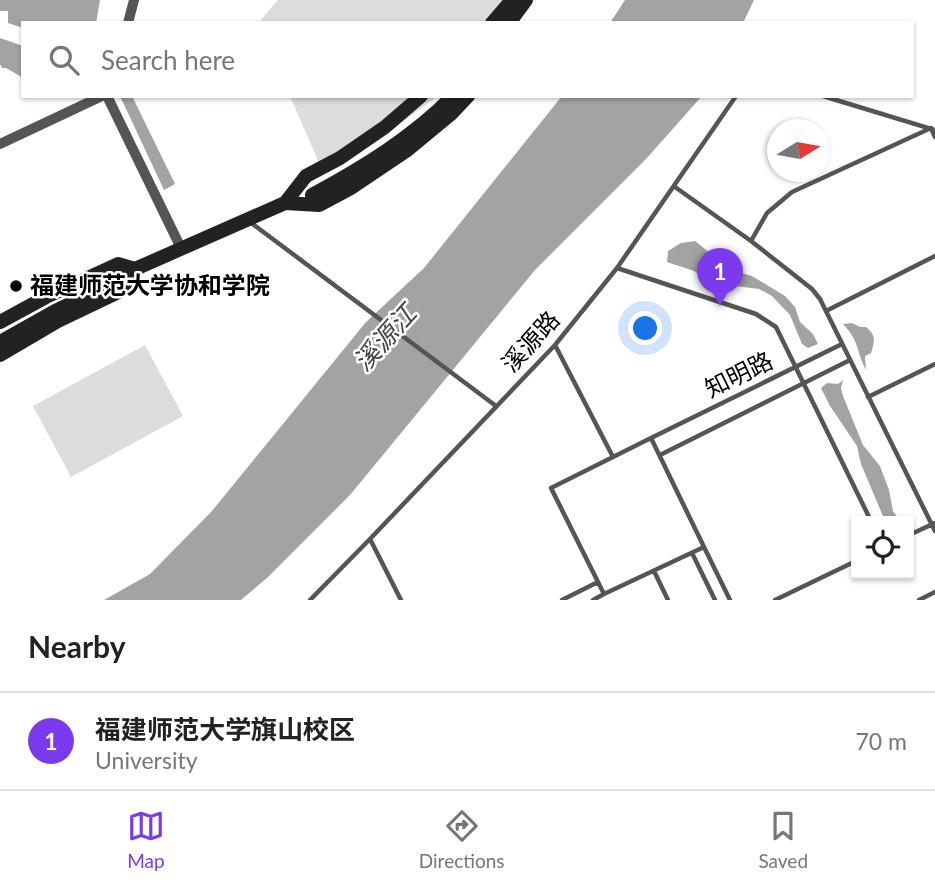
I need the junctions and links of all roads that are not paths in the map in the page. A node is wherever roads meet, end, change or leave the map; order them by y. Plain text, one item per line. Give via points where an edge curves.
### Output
1 (134, 0) edge
2 (512, 0) edge
3 (526, 0) edge
4 (538, 0) edge
5 (129, 21) edge
6 (494, 21) edge
7 (510, 21) edge
8 (524, 21) edge
9 (101, 98) edge
10 (106, 98) edge
11 (419, 98) edge
12 (439, 98) edge
13 (451, 98) edge
14 (466, 98) edge
15 (735, 98) edge
16 (830, 98) edge
17 (933, 129) edge
18 (935, 137) edge
19 (0, 144) edge
20 (675, 187) junction
21 (285, 203) junction
22 (246, 220) junction
23 (751, 241) junction
24 (181, 248) junction
25 (935, 256) edge
26 (617, 268) junction
27 (126, 272) junction
28 (826, 311) junction
29 (0, 321) edge
30 (0, 332) edge
31 (0, 342) edge
32 (842, 344) junction
33 (555, 345) junction
34 (0, 355) edge
35 (850, 360) junction
36 (935, 364) edge
37 (795, 367) junction
38 (803, 384) junction
39 (868, 397) junction
40 (496, 406) junction
41 (651, 438) junction
42 (660, 455) junction
43 (612, 457) junction
44 (869, 516) edge
45 (933, 524) edge
46 (935, 531) edge
47 (914, 533) edge
48 (370, 539) junction
49 (704, 547) junction
50 (692, 553) junction
51 (851, 563) edge
52 (654, 571) junction
53 (598, 582) junction
54 (935, 592) edge
55 (604, 594) junction
56 (310, 600) edge
57 (401, 600) edge
58 (562, 600) edge
59 (593, 600) edge
60 (668, 600) edge
61 (715, 600) edge
62 (730, 600) edge
63 (775, 600) edge
64 (919, 600) edge

1 - 5 street
2 - 6 main road
3 - 7 main road
4 - 8 main road
9 - 19 street
10 - 24 street
11 - 21 main road via 340,158 306,176
12 - 13 main road via 392,136 310,191 349,176
14 - 21 main road via 406,151 351,188 318,205
15 - 20 lane, 溪源路
16 - 17 lane
17 - 18 lane
17 - 23 lane via 792,192 767,213
20 - 23 lane
20 - 26 lane, 溪源路
21 - 22 main road
22 - 24 main road
22 - 40 lane
23 - 28 lane via 813,289
24 - 27 main road
25 - 28 lane
26 - 33 lane, 溪源路
26 - 37 lane via 767,319
27 - 29 main road via 118,264
27 - 30 main road via 40,309
27 - 31 main road
27 - 34 main road via 127,288
28 - 32 lane
32 - 35 lane
32 - 37 lane, 知明路
33 - 40 lane, 溪源路
33 - 43 lane
35 - 38 lane, 知明路
35 - 39 lane
36 - 39 lane
37 - 38 lane
37 - 41 lane, 知明路
38 - 42 lane, 知明路
38 - 44 lane
39 - 45 lane
40 - 48 lane, 溪源路
41 - 42 lane
41 - 43 lane, 知明路
42 - 49 lane
43 - 53 lane, 知明路 via 551,488
45 - 46 lane
45 - 47 lane
48 - 56 lane, 溪源路
48 - 57 lane
49 - 50 lane
49 - 62 lane
50 - 52 lane
50 - 61 lane
51 - 63 lane
52 - 55 lane
52 - 60 lane
53 - 55 lane
53 - 58 lane
54 - 64 lane
55 - 59 lane

